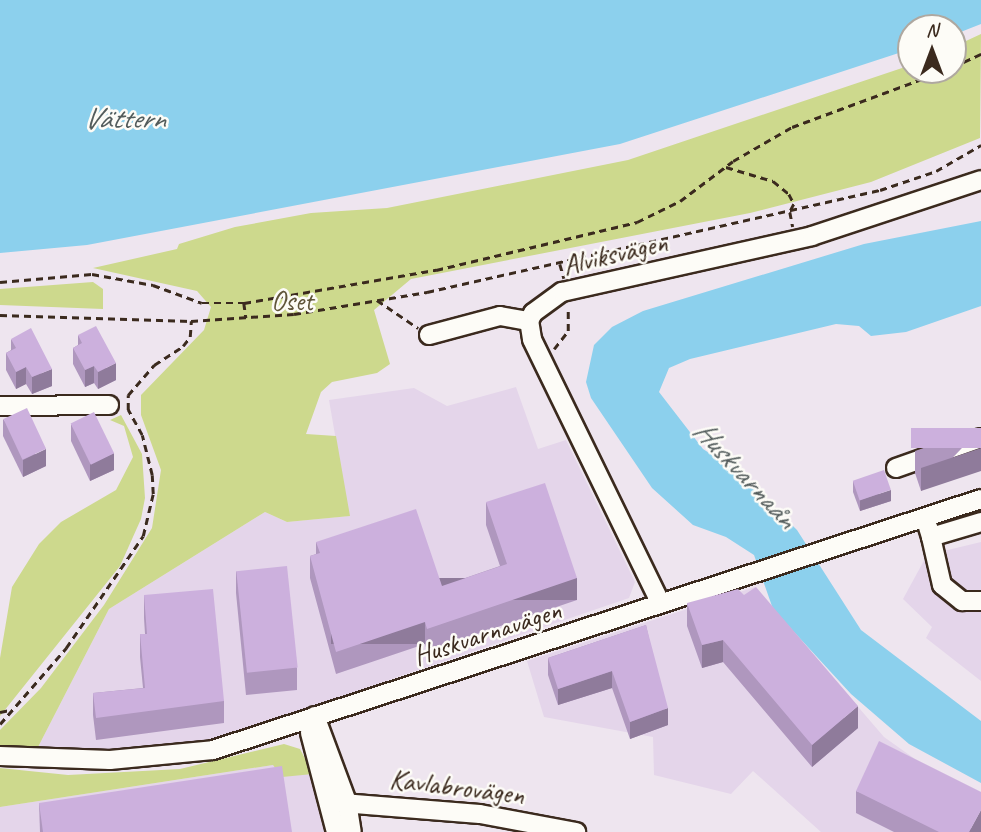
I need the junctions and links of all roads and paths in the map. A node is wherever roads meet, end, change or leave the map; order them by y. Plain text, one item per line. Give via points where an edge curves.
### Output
1 (908, 84) edge
2 (981, 145) edge
3 (726, 167) junction
4 (981, 180) edge
5 (790, 212) junction
6 (560, 264) junction
7 (0, 282) edge
8 (567, 291) junction
9 (377, 300) junction
10 (244, 303) junction
11 (0, 315) edge
12 (246, 318) junction
13 (191, 321) junction
14 (529, 321) junction
15 (429, 335) joint
16 (552, 355) dead end
17 (109, 405) dead end
18 (0, 406) edge
19 (981, 438) edge
20 (896, 468) dead end
21 (981, 499) edge
22 (924, 517) junction
23 (981, 522) edge
24 (931, 537) junction
25 (981, 601) edge
26 (660, 603) junction
27 (12, 709) junction
28 (0, 712) edge
29 (310, 718) junction
30 (0, 724) edge
31 (0, 756) edge
32 (338, 802) junction
33 (335, 832) edge
34 (352, 832) edge
35 (576, 832) edge

1 - 3 path via 792,127
2 - 5 path via 925,175
3 - 5 path via 772,181 789,194 794,204
3 - 10 path via 681,201 600,233 370,283
4 - 8 street, Alviksvägen via 812,236
5 - 6 path
6 - 8 path
6 - 9 path
7 - 10 path via 92,274 153,285 202,303
8 - 14 street, Alviksvägen via 545,300
8 - 16 path via 568,331
9 - 12 path
9 - 15 path
10 - 12 path
11 - 13 path
12 - 13 path
13 - 27 path via 190,337 183,346 155,365 128,395 128,410 142,435 152,475 153,494 142,536 66,648
14 - 15 street via 500,316
14 - 26 street via 532,339
17 - 18 street
19 - 20 street
21 - 22 street, Huskvarnavägen
22 - 24 street
22 - 26 street, Huskvarnavägen
23 - 24 street
24 - 25 street via 942,585 961,601
26 - 29 street, Huskvarnavägen
27 - 28 path
27 - 30 path
29 - 31 street, Huskvarnavägen via 214,750 110,760
29 - 32 street
32 - 33 street
32 - 34 street
32 - 35 street, Kavlabrovägen via 480,814

